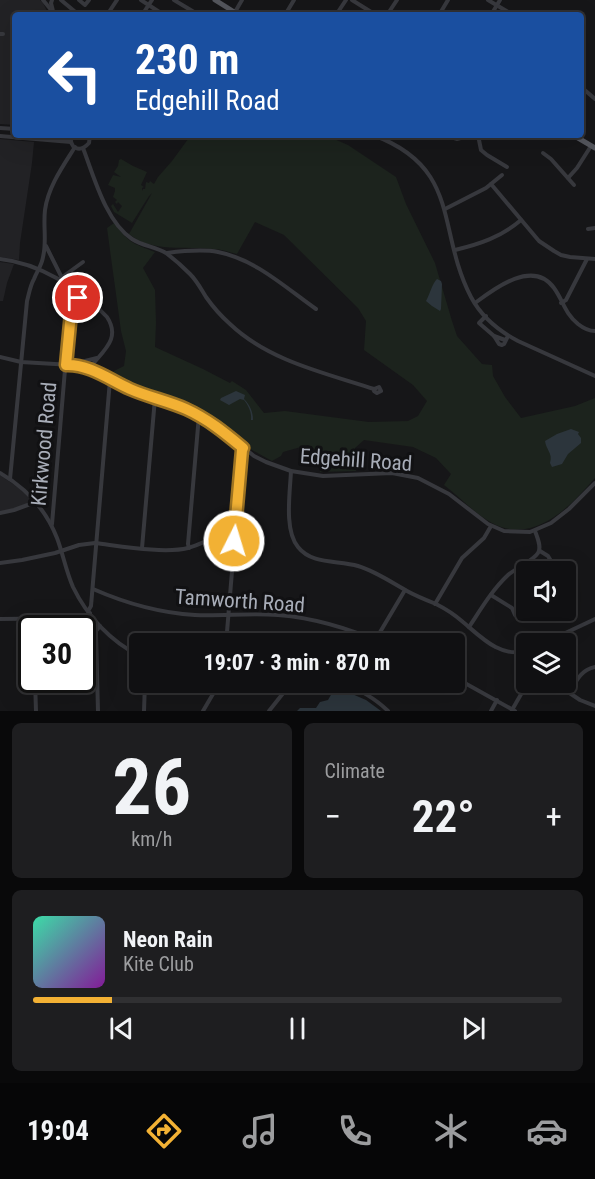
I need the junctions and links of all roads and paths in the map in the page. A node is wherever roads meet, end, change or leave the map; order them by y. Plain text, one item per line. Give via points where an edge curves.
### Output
1 (61, 0) edge
2 (79, 0) edge
3 (88, 0) edge
4 (141, 0) edge
5 (152, 0) edge
6 (174, 0) edge
7 (215, 0) edge
8 (352, 0) edge
9 (488, 0) edge
10 (500, 0) edge
11 (149, 5) junction
12 (497, 5) junction
13 (75, 12) edge
14 (144, 12) edge
15 (160, 12) edge
16 (194, 12) edge
17 (234, 12) edge
18 (371, 12) edge
19 (493, 12) edge
20 (508, 12) edge
21 (24, 138) edge
22 (72, 138) edge
23 (90, 138) edge
24 (380, 138) edge
25 (479, 138) edge
26 (578, 138) edge
27 (71, 142) junction
28 (75, 147) junction
29 (593, 147) edge
30 (83, 148) junction
31 (543, 153) dead end
32 (507, 167) dead end
33 (502, 175) dead end
34 (568, 178) junction
35 (491, 184) junction
36 (574, 184) dead end
37 (445, 209) junction
38 (521, 220) junction
39 (595, 228) edge
40 (588, 229) dead end
41 (45, 246) junction
42 (455, 250) junction
43 (166, 253) junction
44 (0, 259) edge
45 (587, 259) junction
46 (595, 259) edge
47 (83, 262) dead end
48 (39, 270) junction
49 (63, 280) junction
50 (81, 295) junction
51 (475, 303) junction
52 (561, 303) junction
53 (316, 309) dead end
54 (486, 316) junction
55 (595, 331) edge
56 (501, 338) junction
57 (0, 357) edge
58 (98, 358) junction
59 (21, 362) junction
60 (72, 364) junction
61 (66, 365) junction
62 (89, 369) junction
63 (595, 376) edge
64 (110, 380) junction
65 (374, 389) dead end
66 (155, 398) junction
67 (199, 415) junction
68 (243, 448) junction
69 (291, 471) junction
70 (0, 473) edge
71 (10, 479) junction
72 (595, 483) edge
73 (36, 502) junction
74 (0, 513) edge
75 (52, 526) junction
76 (235, 526) junction
77 (491, 526) junction
78 (535, 531) junction
79 (96, 543) junction
80 (142, 548) junction
81 (189, 548) junction
82 (61, 551) junction
83 (540, 551) junction
84 (551, 561) edge
85 (0, 563) edge
86 (93, 589) junction
87 (405, 590) junction
88 (491, 595) junction
89 (92, 602) junction
90 (83, 604) junction
91 (435, 604) junction
92 (89, 612) junction
93 (229, 614) junction
94 (86, 615) edge
95 (515, 615) dead end
96 (18, 618) edge
97 (0, 619) edge
98 (595, 619) edge
99 (100, 626) junction
100 (469, 627) junction
101 (227, 633) edge
102 (358, 633) edge
103 (379, 633) edge
104 (562, 633) edge
105 (129, 651) edge
106 (516, 653) edge
107 (595, 666) edge
108 (576, 682) edge
109 (465, 683) edge
110 (35, 693) edge
111 (145, 693) edge
112 (214, 693) edge
113 (283, 693) edge
114 (363, 693) edge
115 (522, 693) edge
116 (569, 693) edge
117 (496, 700) junction
118 (595, 706) edge
119 (513, 710) edge
120 (36, 711) edge
121 (98, 711) edge
122 (144, 711) edge
123 (203, 711) edge
124 (269, 711) edge
125 (388, 711) edge
126 (491, 711) edge

1 - 13 street
2 - 3 street via 86,5
4 - 11 street
5 - 11 street
6 - 16 street
7 - 17 main road
8 - 18 street
9 - 12 street
10 - 12 street
11 - 14 street
11 - 15 street
12 - 19 street
12 - 20 street
21 - 27 street
22 - 27 street
23 - 30 street
24 - 37 street via 396,145 419,164 439,191
25 - 32 street via 481,150
26 - 29 main road
27 - 28 street
28 - 30 street
28 - 41 street via 48,196
29 - 34 street
30 - 43 street via 118,226 138,243
31 - 34 street
33 - 35 street
34 - 36 street
35 - 37 street
35 - 38 street
37 - 42 street
38 - 42 street via 497,237
38 - 45 street via 539,242 554,251
39 - 40 street
41 - 48 street
41 - 49 street
42 - 51 street
43 - 53 street via 206,250 234,256 265,272
43 - 65 street via 191,275 215,309 243,335 278,356
44 - 48 street
45 - 46 street
45 - 52 street
47 - 49 street
48 - 49 street
48 - 59 street via 27,301
49 - 50 street
50 - 58 street via 110,321 112,335
50 - 61 street, Kirkwood Road via 71,313
51 - 52 street via 504,283 533,276 553,286
51 - 54 street
52 - 55 street via 573,319
54 - 56 street
54 - 56 street via 479,323
56 - 63 street
57 - 59 street, Edgehill Road
58 - 60 street
58 - 62 street
59 - 61 street, Edgehill Road
59 - 71 street
60 - 61 street, Edgehill Road
60 - 62 street, Edgehill Road
61 - 75 street, Kirkwood Road
62 - 64 street, Edgehill Road
64 - 66 street, Edgehill Road
64 - 79 street
66 - 67 street, Edgehill Road
66 - 80 street
67 - 68 street, Edgehill Road
67 - 81 street
68 - 69 street, Edgehill Road
68 - 76 street
69 - 77 street, Edgehill Road via 324,476 392,473 418,478 449,494
69 - 87 street via 289,525 300,550 315,559 365,568
70 - 71 street
71 - 73 street
72 - 78 street via 558,519
73 - 74 street
73 - 75 street
75 - 82 street
76 - 81 street
76 - 93 street
77 - 78 street, Edgehill Road via 512,532
77 - 91 street via 462,558
78 - 83 street
79 - 80 street
79 - 82 street
79 - 86 street
80 - 81 street
82 - 85 street
82 - 90 street
83 - 84 street
83 - 88 street via 510,573
86 - 89 street
86 - 93 street, Tamworth Road via 112,598 174,613
87 - 91 street
87 - 103 street
88 - 95 street via 512,608
88 - 100 street
89 - 90 street
89 - 92 street
90 - 92 street
91 - 100 street
92 - 94 street
92 - 99 street
93 - 101 street
93 - 102 street, Tamworth Road via 279,615
96 - 97 street
98 - 104 street
99 - 105 street
99 - 121 street via 96,631
100 - 106 street via 501,650
107 - 108 street via 582,672
109 - 117 street
110 - 120 street
111 - 122 street
112 - 123 street
113 - 124 street
114 - 125 street
115 - 119 street
116 - 118 street
117 - 119 street
117 - 126 street

